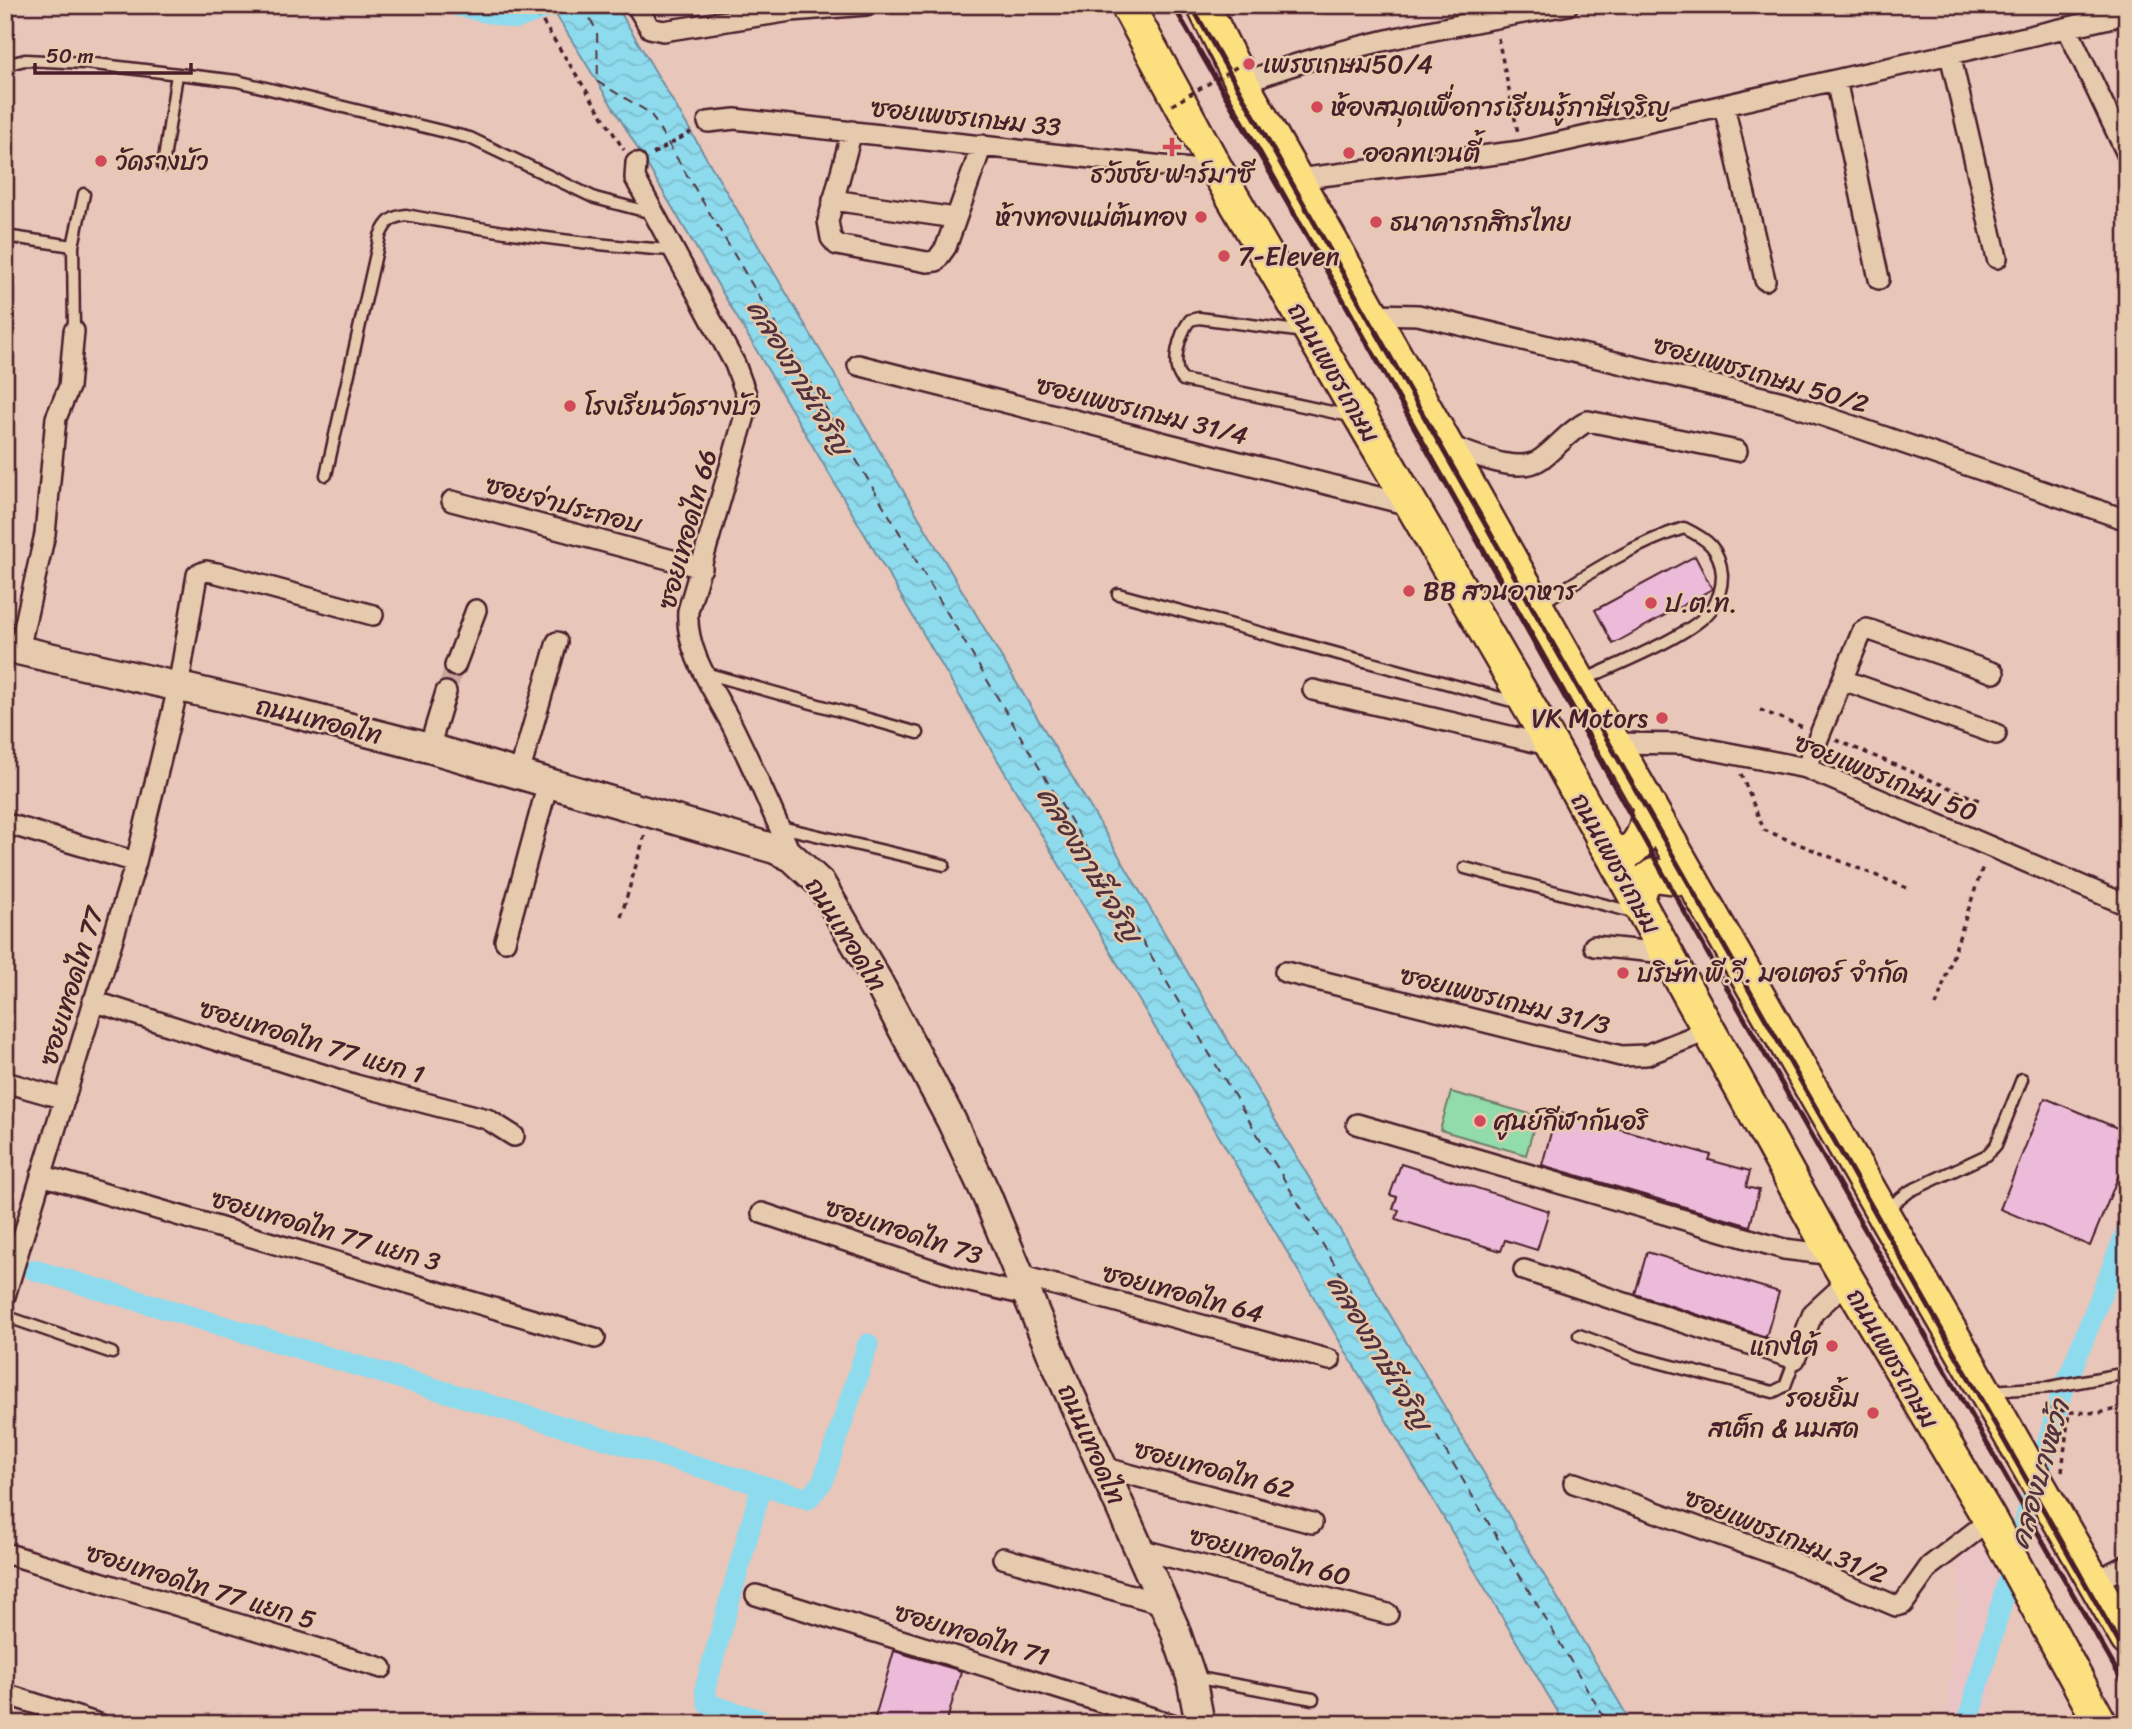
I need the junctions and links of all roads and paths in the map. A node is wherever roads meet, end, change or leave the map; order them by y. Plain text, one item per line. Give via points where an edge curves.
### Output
1 (532, 5) edge
2 (636, 5) edge
3 (866, 5) edge
4 (1127, 5) edge
5 (1203, 5) edge
6 (1568, 5) edge
7 (1493, 12) edge
8 (2127, 14) edge
9 (2067, 28) junction
10 (1950, 54) junction
11 (5, 71) edge
12 (1247, 71) junction
13 (177, 74) junction
14 (1836, 80) junction
15 (1172, 105) dead end
16 (1724, 106) junction
17 (708, 122) joint
18 (852, 131) junction
19 (982, 145) junction
20 (1521, 151) junction
21 (2127, 154) edge
22 (163, 166) dead end
23 (635, 169) junction
24 (1218, 172) junction
25 (1297, 179) junction
26 (84, 194) dead end
27 (833, 200) junction
28 (654, 213) junction
29 (955, 218) junction
30 (5, 236) edge
31 (73, 246) junction
32 (672, 250) junction
33 (1997, 258) dead end
34 (1879, 279) dead end
35 (1765, 280) dead end
36 (1372, 314) junction
37 (74, 331) joint
38 (1312, 333) junction
39 (858, 365) dead end
40 (1361, 418) junction
41 (1447, 445) junction
42 (1737, 451) dead end
43 (327, 475) dead end
44 (452, 501) dead end
45 (1413, 506) junction
46 (2127, 520) edge
47 (702, 568) junction
48 (1118, 594) dead end
49 (1537, 606) junction
50 (476, 610) dead end
51 (373, 615) dead end
52 (557, 642) dead end
53 (12, 649) edge
54 (455, 666) tunnel mouth
55 (705, 673) junction
56 (1994, 673) dead end
57 (1843, 680) junction
58 (1582, 681) junction
59 (178, 688) junction
60 (1313, 690) dead end
61 (446, 692) tunnel mouth
62 (1528, 705) junction
63 (1760, 710) dead end
64 (918, 733) dead end
65 (1822, 734) junction
66 (1996, 734) dead end
67 (1615, 743) junction
68 (1552, 746) junction
69 (429, 748) junction
70 (1731, 752) junction
71 (1806, 768) junction
72 (519, 774) junction
73 (548, 783) junction
74 (1983, 802) dead end
75 (1650, 807) junction
76 (650, 815) junction
77 (5, 823) edge
78 (780, 827) junction
79 (1602, 839) junction
80 (1990, 847) junction
81 (792, 857) junction
82 (136, 862) junction
83 (944, 865) dead end
84 (1465, 868) dead end
85 (1692, 880) junction
86 (1908, 888) dead end
87 (2127, 905) edge
88 (1640, 909) junction
89 (621, 917) dead end
90 (505, 941) dead end
91 (1594, 946) dead end
92 (1666, 953) junction
93 (1286, 972) dead end
94 (93, 1001) junction
95 (1936, 1006) dead end
96 (1710, 1030) junction
97 (2022, 1079) dead end
98 (5, 1082) edge
99 (65, 1099) junction
100 (1357, 1124) dead end
101 (514, 1136) dead end
102 (41, 1175) junction
103 (1882, 1212) junction
104 (762, 1213) dead end
105 (1840, 1268) junction
106 (1524, 1270) dead end
107 (1026, 1286) junction
108 (5, 1296) edge
109 (5, 1316) edge
110 (1579, 1335) dead end
111 (595, 1338) dead end
112 (112, 1353) dead end
113 (1795, 1359) junction
114 (1330, 1360) dead end
115 (2127, 1373) edge
116 (1984, 1391) junction
117 (2127, 1407) edge
118 (2050, 1408) dead end
119 (2069, 1412) junction
120 (1102, 1467) junction
121 (2062, 1471) dead end
122 (1574, 1483) dead end
123 (1990, 1520) junction
124 (1312, 1523) dead end
125 (1139, 1549) junction
126 (5, 1553) edge
127 (1003, 1558) dead end
128 (2127, 1565) edge
129 (2094, 1582) junction
130 (756, 1595) dead end
131 (1163, 1604) junction
132 (1388, 1614) dead end
133 (2127, 1639) edge
134 (382, 1668) dead end
135 (1191, 1677) junction
136 (5, 1694) edge
137 (1313, 1699) dead end
138 (99, 1724) edge
139 (1172, 1724) edge
140 (1200, 1724) edge
141 (2101, 1724) edge

1 - 23 path
2 - 3 street via 650,28 663,30
4 - 24 main road, ถนนเพชรเกษม
5 - 12 main road
6 - 7 street
7 - 12 street via 1293,64
7 - 20 path
8 - 9 street
9 - 10 street
9 - 21 street
10 - 14 street
10 - 33 street
11 - 13 lane via 25,60
12 - 15 path, bridge
12 - 25 main road
13 - 22 lane
13 - 28 lane via 237,81 435,127 470,138 595,198
14 - 16 street
14 - 34 street
16 - 20 street
16 - 35 street
17 - 18 street, ซอยเพชรเกษม 33 via 735,119
17 - 23 path
18 - 19 street, ซอยเพชรเกษม 33
18 - 27 street
19 - 24 street, ซอยเพชรเกษม 33
19 - 29 street
20 - 25 street
23 - 28 street, ซอยเทอดไท 66
24 - 38 main road, ถนนเพชรเกษม
25 - 36 main road
26 - 31 lane
27 - 29 street
27 - 29 street via 828,229 837,245 927,262 942,256
28 - 32 street, ซอยเทอดไท 66
30 - 31 lane
31 - 37 lane
32 - 43 lane via 590,246 395,216 380,236
32 - 47 street, ซอยเทอดไท 66 via 735,364 746,394 746,412
36 - 41 main road
36 - 46 street, ซอยเพชรเกษม 50/2 via 1418,315 1783,402
37 - 53 street via 69,387 55,427 45,534
38 - 40 main road, ถนนเพชรเกษม
38 - 40 lane via 1190,320 1184,327 1177,374 1183,380
39 - 45 street, ซอยเพชรเกษม 31/4
40 - 45 main road, ถนนเพชรเกษม
41 - 42 street via 1525,466 1541,459 1588,421
41 - 49 main road
44 - 47 street, ซอยจ่าประกอบ
45 - 62 main road, ถนนเพชรเกษม
47 - 55 street, ซอยเทอดไท 66 via 687,628
48 - 62 lane
49 - 58 main road
49 - 58 lane via 1662,535 1685,528 1710,541 1721,560 1723,589 1711,610 1696,625
50 - 54 street
51 - 59 street, ซอยเทอดไท 77 via 201,572 195,580
52 - 72 street
53 - 59 main road, ถนนเทอดไท
55 - 64 lane
55 - 78 street, ซอยเทอดไท 66
56 - 57 street via 1867,629
57 - 65 street
57 - 66 street
58 - 67 main road
59 - 69 main road, ถนนเทอดไท
59 - 82 street, ซอยเทอดไท 77
60 - 68 street
61 - 69 street
62 - 68 main road, ถนนเพชรเกษม
63 - 65 path
65 - 71 street
65 - 74 path
67 - 70 street, ซอยเพชรเกษม 50 via 1682,744
67 - 75 main road
68 - 79 main road, ถนนเพชรเกษม
69 - 72 main road, ถนนเทอดไท
70 - 71 street, ซอยเพชรเกษม 50
70 - 86 path via 1764,830
71 - 80 street, ซอยเพชรเกษม 50
72 - 73 main road, ถนนเทอดไท
73 - 76 main road, ถนนเทอดไท
73 - 90 street
75 - 79 main road via 1643,835 1628,853 1615,854
75 - 85 main road
76 - 81 main road, ถนนเทอดไท
76 - 89 path
77 - 82 street
78 - 81 street, ซอยเทอดไท 66
78 - 83 lane
79 - 88 main road, ถนนเพชรเกษม
80 - 87 street, ซอยเพชรเกษม 50
80 - 95 path
81 - 107 main road, ถนนเทอดไท via 821,884 877,980 951,1120
82 - 94 street, ซอยเทอดไท 77
84 - 88 lane
85 - 88 main road via 1654,875 1643,883
85 - 103 main road
88 - 92 main road, ถนนเพชรเกษม
91 - 92 street
92 - 96 main road, ถนนเพชรเกษม
93 - 96 street, ซอยเพชรเกษม 31/3 via 1621,1056 1646,1055
94 - 99 street, ซอยเทอดไท 77
94 - 101 street, ซอยเทอดไท 77 แยก 1 via 356,1085 487,1119
96 - 105 main road, ถนนเพชรเกษม
97 - 103 lane via 1996,1145 1987,1155 1910,1191
98 - 99 street
99 - 102 street, ซอยเทอดไท 77
100 - 105 street
102 - 108 street, ซอยเทอดไท 77
102 - 111 street, ซอยเทอดไท 77 แยก 3
103 - 116 main road
104 - 107 street, ซอยเทอดไท 73 via 966,1281
105 - 113 street via 1813,1313
105 - 123 main road, ถนนเพชรเกษม
106 - 113 street
107 - 114 street, ซอยเทอดไท 64
107 - 120 main road, ถนนเทอดไท
109 - 112 lane
110 - 113 lane via 1638,1357 1773,1392 1785,1385
115 - 116 lane via 2051,1387
116 - 129 main road
117 - 119 path via 2099,1413
118 - 119 path
119 - 121 path
120 - 124 street, ซอยเทอดไท 62
120 - 125 main road, ถนนเทอดไท
122 - 123 street, ซอยเพชรเกษม 31/2 via 1774,1554 1896,1606 1903,1604 1930,1566
123 - 141 main road, ถนนเพชรเกษม
125 - 131 main road, ถนนเทอดไท
125 - 132 street, ซอยเทอดไท 60
126 - 134 street, ซอยเทอดไท 77 แยก 5
127 - 131 street
128 - 129 street
129 - 133 main road
130 - 139 street, ซอยเทอดไท 71
131 - 135 main road, ถนนเทอดไท
135 - 137 lane
135 - 140 main road, ถนนเทอดไท
136 - 138 street

